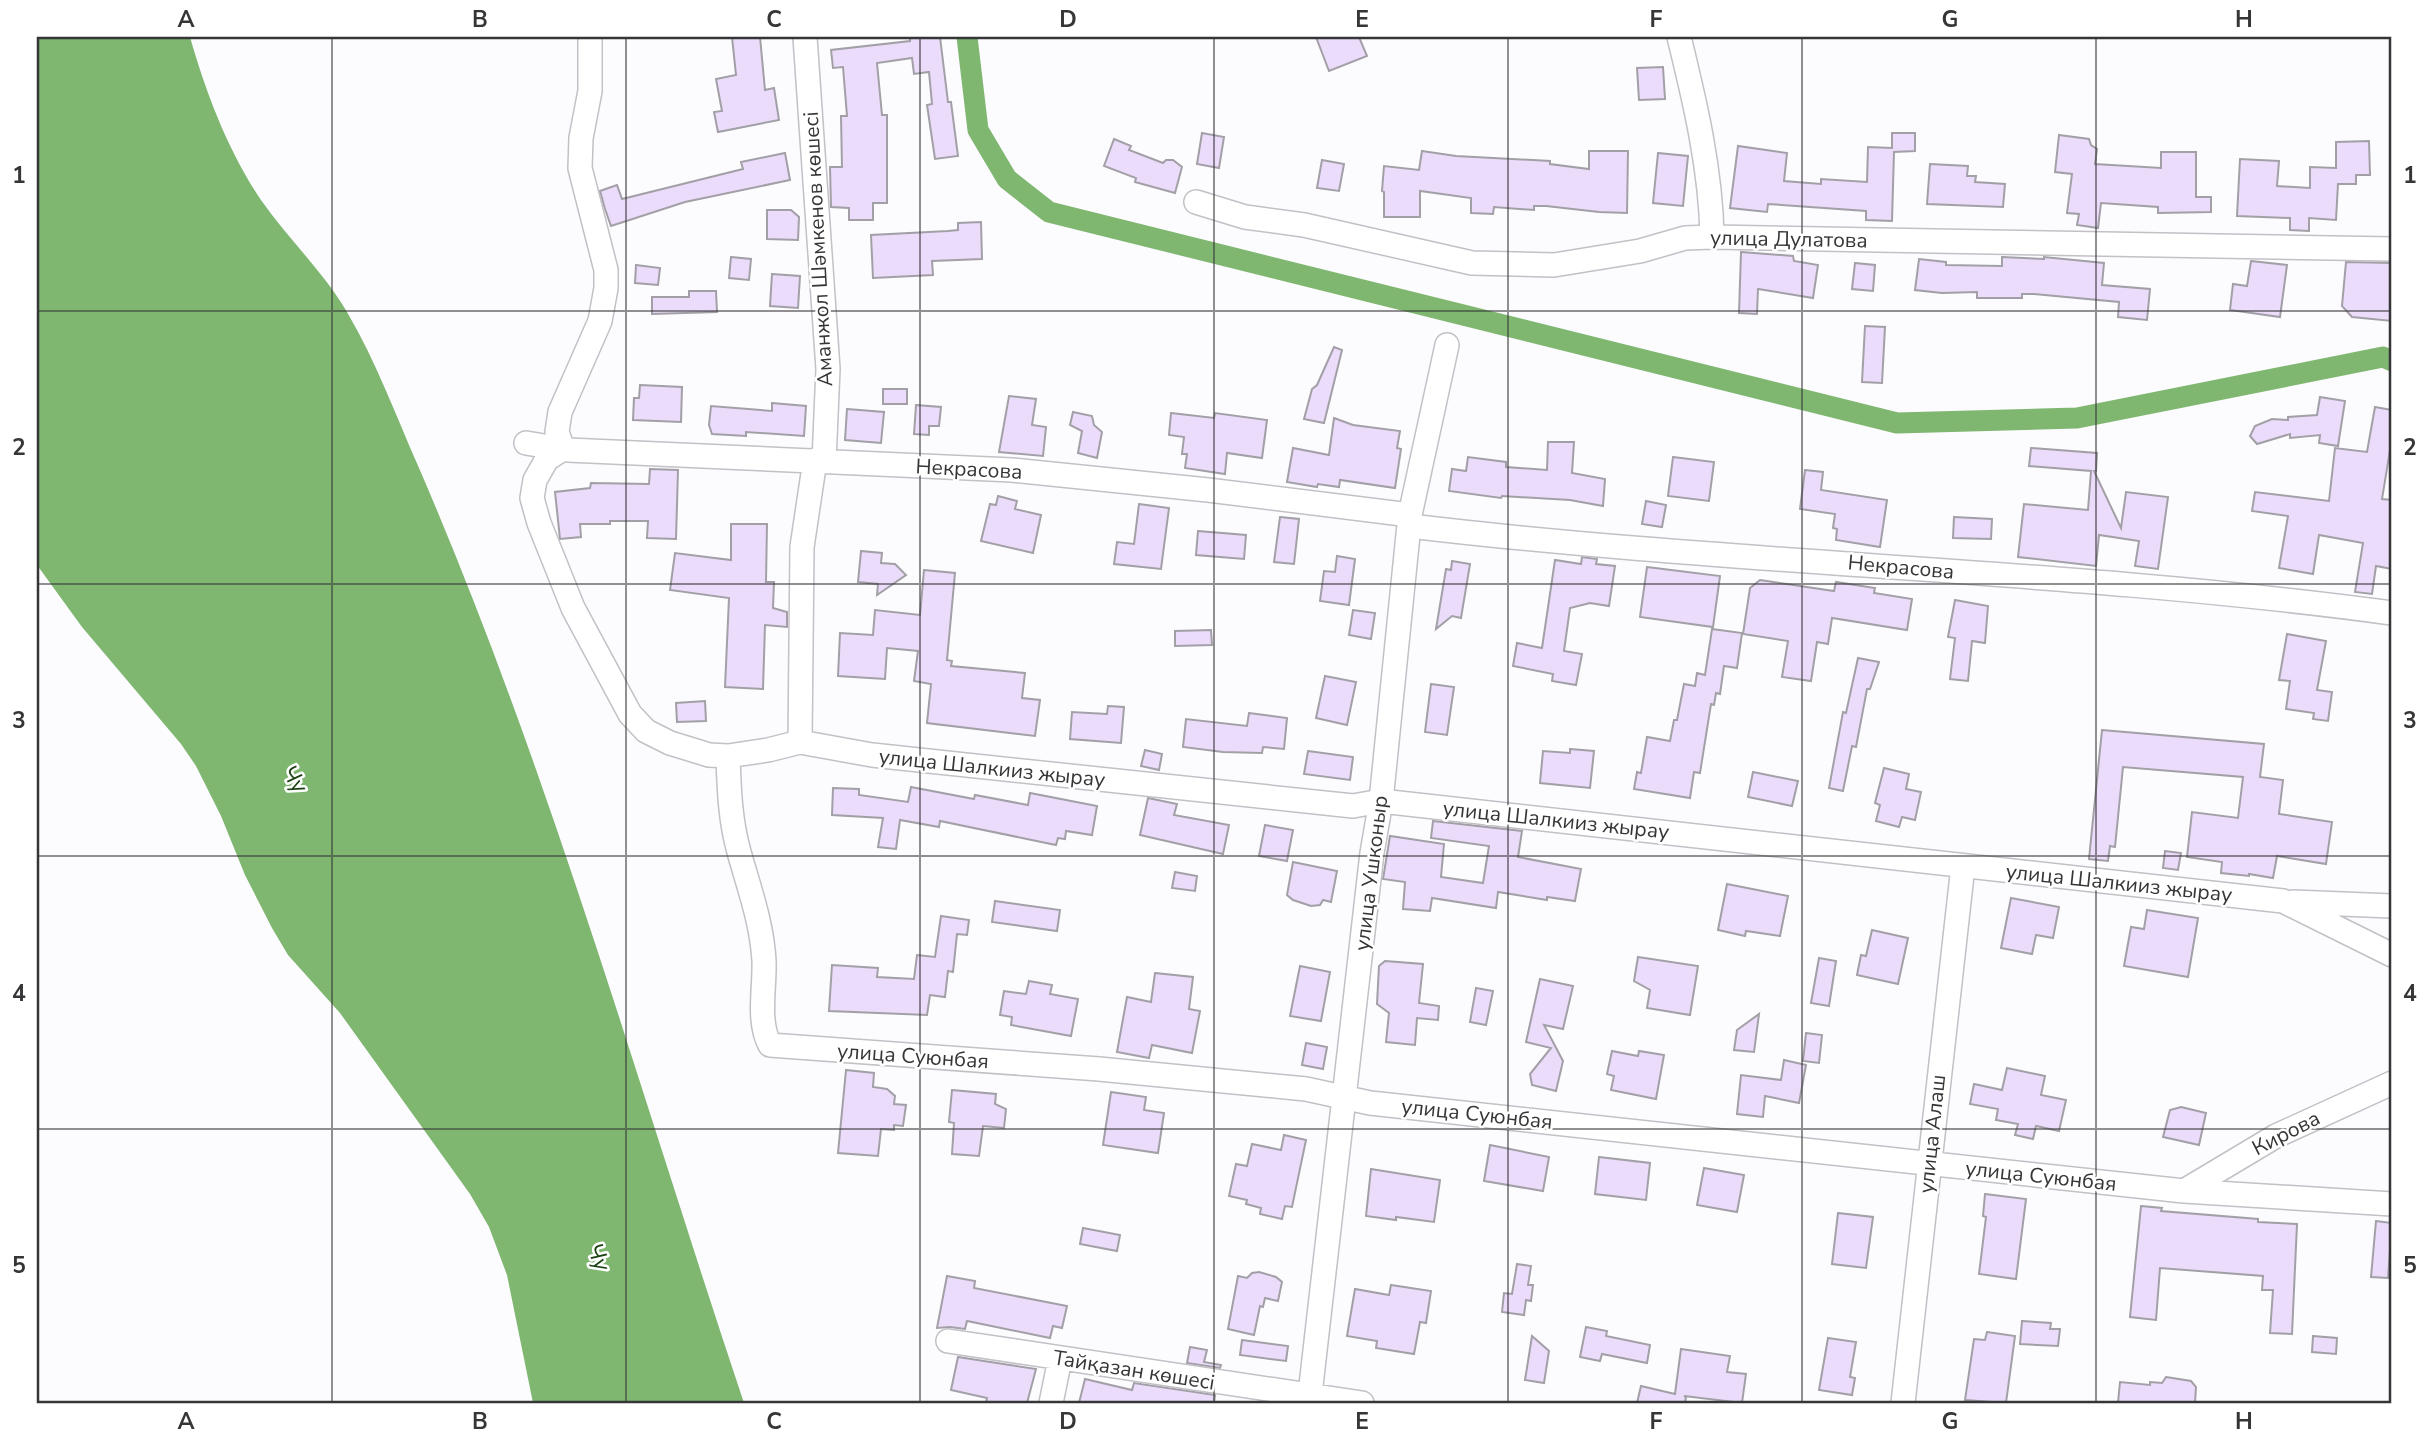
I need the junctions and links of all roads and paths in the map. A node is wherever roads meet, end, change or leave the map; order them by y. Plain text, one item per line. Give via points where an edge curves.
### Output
1 (590, 37) edge
2 (805, 37) edge
3 (1679, 37) edge
4 (1196, 202) dead end
5 (1713, 237) junction
6 (2392, 249) edge
7 (1447, 345) dead end
8 (526, 443) dead end
9 (563, 449) junction
10 (820, 460) junction
11 (1410, 521) junction
12 (2392, 613) edge
13 (800, 742) junction
14 (719, 755) junction
15 (1381, 801) junction
16 (1963, 866) junction
17 (2283, 901) junction
18 (2392, 906) edge
19 (2392, 955) edge
20 (2392, 1083) edge
21 (1345, 1098) junction
22 (1928, 1164) junction
23 (2183, 1191) junction
24 (2392, 1205) edge
25 (948, 1341) dead end
26 (1060, 1359) junction
27 (1309, 1400) edge
28 (1051, 1403) edge
29 (1362, 1403) edge
30 (1903, 1403) edge

1 - 9 street via 590,91 580,138 580,168 606,270 606,288 600,321 560,412 557,432
2 - 10 street, Аманжол Шәмкенов көшесі via 828,369
3 - 5 street via 1703,149
4 - 5 street, улица Дулатова via 1245,217 1304,225 1472,262 1554,265 1640,251 1685,237
5 - 6 street, улица Дулатова
7 - 11 street, улица Ушконыр
8 - 9 street, Некрасова
9 - 10 street, Некрасова
9 - 14 street via 547,460 532,498 573,608 630,714 646,731 670,743
10 - 11 street, Некрасова via 1012,470 1208,490
10 - 13 street, Аманжол Шәмкенов көшесі via 802,547
11 - 12 street, Некрасова via 1494,536 2258,596
11 - 15 street, улица Ушконыр
13 - 14 street, улица Шалкииз жырау
13 - 15 street, улица Шалкииз жырау via 913,760 1353,806
14 - 21 street, улица Суюнбая via 738,850 754,897 764,960 763,1033 770,1045 1306,1088
15 - 16 street, улица Шалкииз жырау
15 - 21 street, улица Ушконыр via 1371,853
16 - 17 street, улица Шалкииз жырау
16 - 22 street, улица Алаш
17 - 18 street
17 - 19 street, улица Шалкииз жырау
20 - 23 street, Кирова via 2276,1136
21 - 22 street, улица Суюнбая
21 - 27 street, улица Ушконыр
22 - 23 street, улица Суюнбая
22 - 30 street, улица Алаш
23 - 24 street, улица Суюнбая
25 - 26 street, Тайқазан көшесі
26 - 27 street, Тайқазан көшесі
26 - 28 street
27 - 29 street, Тайқазан көшесі

